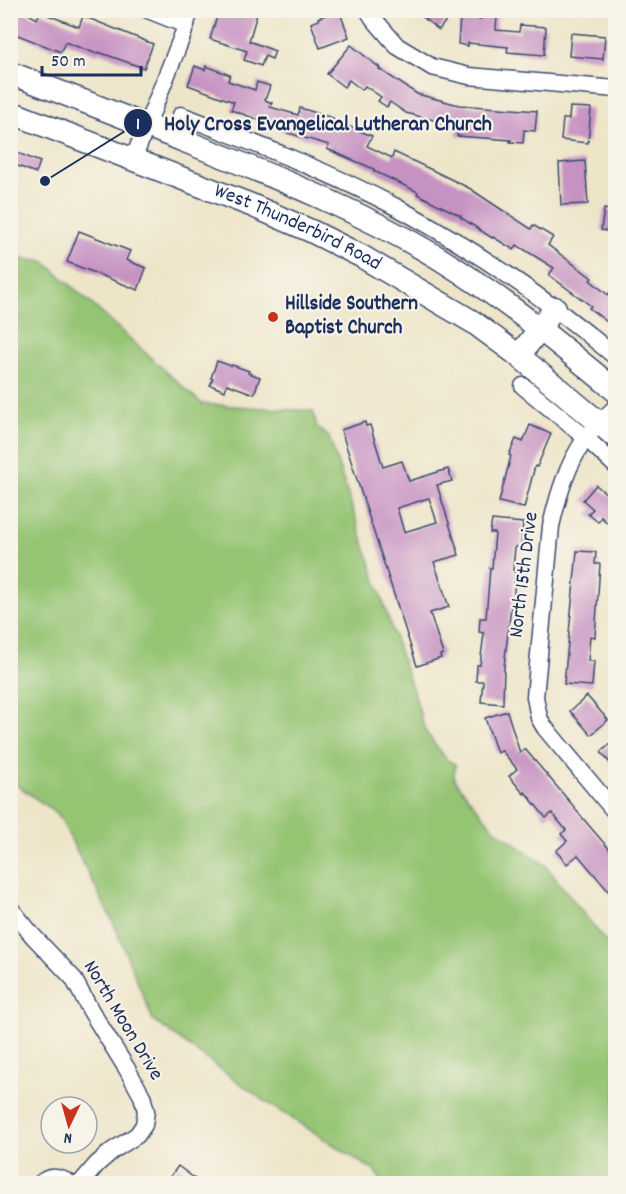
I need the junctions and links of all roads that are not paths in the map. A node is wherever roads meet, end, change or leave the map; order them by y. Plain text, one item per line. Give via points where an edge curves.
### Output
1 (148, 10) edge
2 (368, 10) edge
3 (188, 18) edge
4 (10, 73) edge
5 (615, 89) edge
6 (10, 112) edge
7 (181, 115) dead end
8 (146, 126) junction
9 (220, 130) junction
10 (211, 151) junction
11 (133, 160) junction
12 (555, 308) junction
13 (540, 328) junction
14 (519, 356) junction
15 (615, 357) edge
16 (523, 386) dead end
17 (615, 391) edge
18 (604, 426) edge
19 (615, 466) edge
20 (615, 813) edge
21 (10, 908) edge
22 (40, 1184) edge
23 (71, 1184) edge
24 (80, 1184) edge

1 - 3 street
2 - 5 street via 397,46 432,68 469,76
3 - 8 street
4 - 8 main road, West Thunderbird Road
6 - 11 main road, West Thunderbird Road
7 - 9 street
8 - 10 main road, West Thunderbird Road
8 - 11 street
9 - 10 street, West Thunderbird Road
9 - 12 street via 396,207 464,246
10 - 13 main road, West Thunderbird Road via 378,225 488,289
11 - 14 main road, West Thunderbird Road via 251,205 362,256 472,322
12 - 13 main road
12 - 15 street
13 - 14 main road
13 - 17 main road, West Thunderbird Road
14 - 18 main road, West Thunderbird Road
16 - 18 street, West Thunderbird Road
18 - 19 street, West Thunderbird Road
18 - 20 street, North 15th Drive via 578,451 551,526 535,697 539,718
21 - 24 street, North Moon Drive via 73,978 142,1096 146,1112 137,1135 112,1151
22 - 23 street via 51,1177

